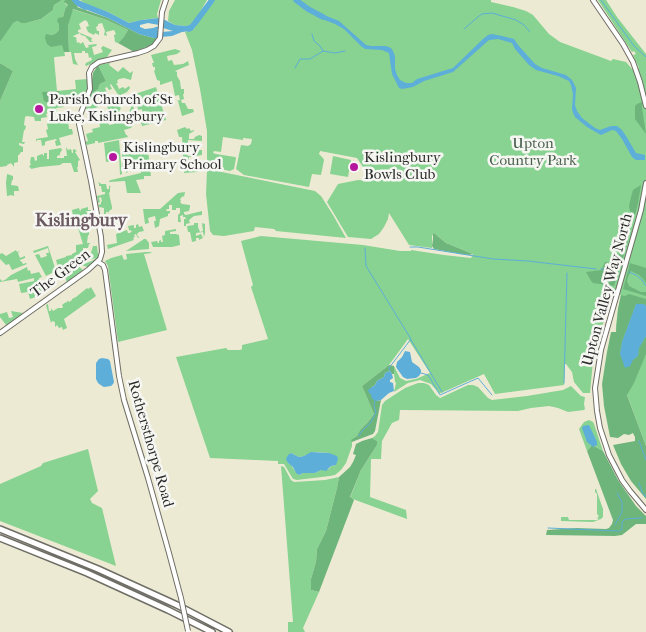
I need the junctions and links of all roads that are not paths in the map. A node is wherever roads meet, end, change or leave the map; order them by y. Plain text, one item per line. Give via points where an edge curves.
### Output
1 (166, 0) edge
2 (592, 0) edge
3 (646, 104) edge
4 (646, 184) edge
5 (98, 262) junction
6 (0, 332) edge
7 (646, 510) edge
8 (0, 529) edge
9 (0, 538) edge
10 (188, 631) edge
11 (212, 632) edge
12 (230, 632) edge

1 - 5 street, The Green via 160,38 154,46 99,62 89,73 90,89 79,124 102,248
2 - 3 street via 623,44
4 - 7 street, Upton Valley Way North via 601,350 595,388 599,421 609,455 626,486
5 - 6 street, The Green
5 - 10 street, Rothersthorpe Road, bridge via 105,270 124,400 159,516
8 - 12 highway via 98,569
9 - 11 highway via 87,573

